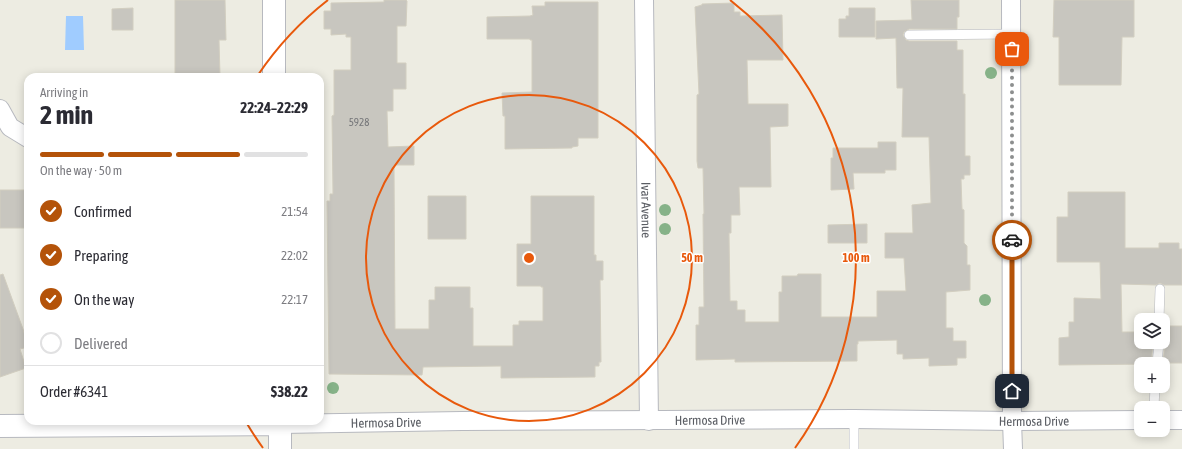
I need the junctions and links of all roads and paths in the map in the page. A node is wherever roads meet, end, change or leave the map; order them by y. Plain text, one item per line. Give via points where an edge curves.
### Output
1 (274, 0) edge
2 (644, 0) edge
3 (1011, 0) edge
4 (1012, 34) junction
5 (909, 35) dead end
6 (274, 73) edge
7 (0, 108) edge
8 (24, 136) edge
9 (1160, 289) dead end
10 (1159, 313) edge
11 (854, 419) junction
12 (1134, 420) edge
13 (1170, 420) edge
14 (1182, 420) edge
15 (648, 421) junction
16 (1012, 421) junction
17 (324, 423) edge
18 (93, 425) edge
19 (280, 425) edge
20 (0, 426) edge
21 (280, 449) edge
22 (854, 449) edge
23 (1013, 449) edge

1 - 6 street
2 - 15 street, Ivar Avenue
3 - 4 street
4 - 5 lane
4 - 16 street
7 - 8 street via 10,127
9 - 10 lane
11 - 15 street, Hermosa Drive
11 - 16 street, Hermosa Drive
11 - 22 lane
12 - 16 street, Hermosa Drive
13 - 14 street
15 - 17 street, Hermosa Drive
16 - 23 street
18 - 20 street
19 - 21 street

